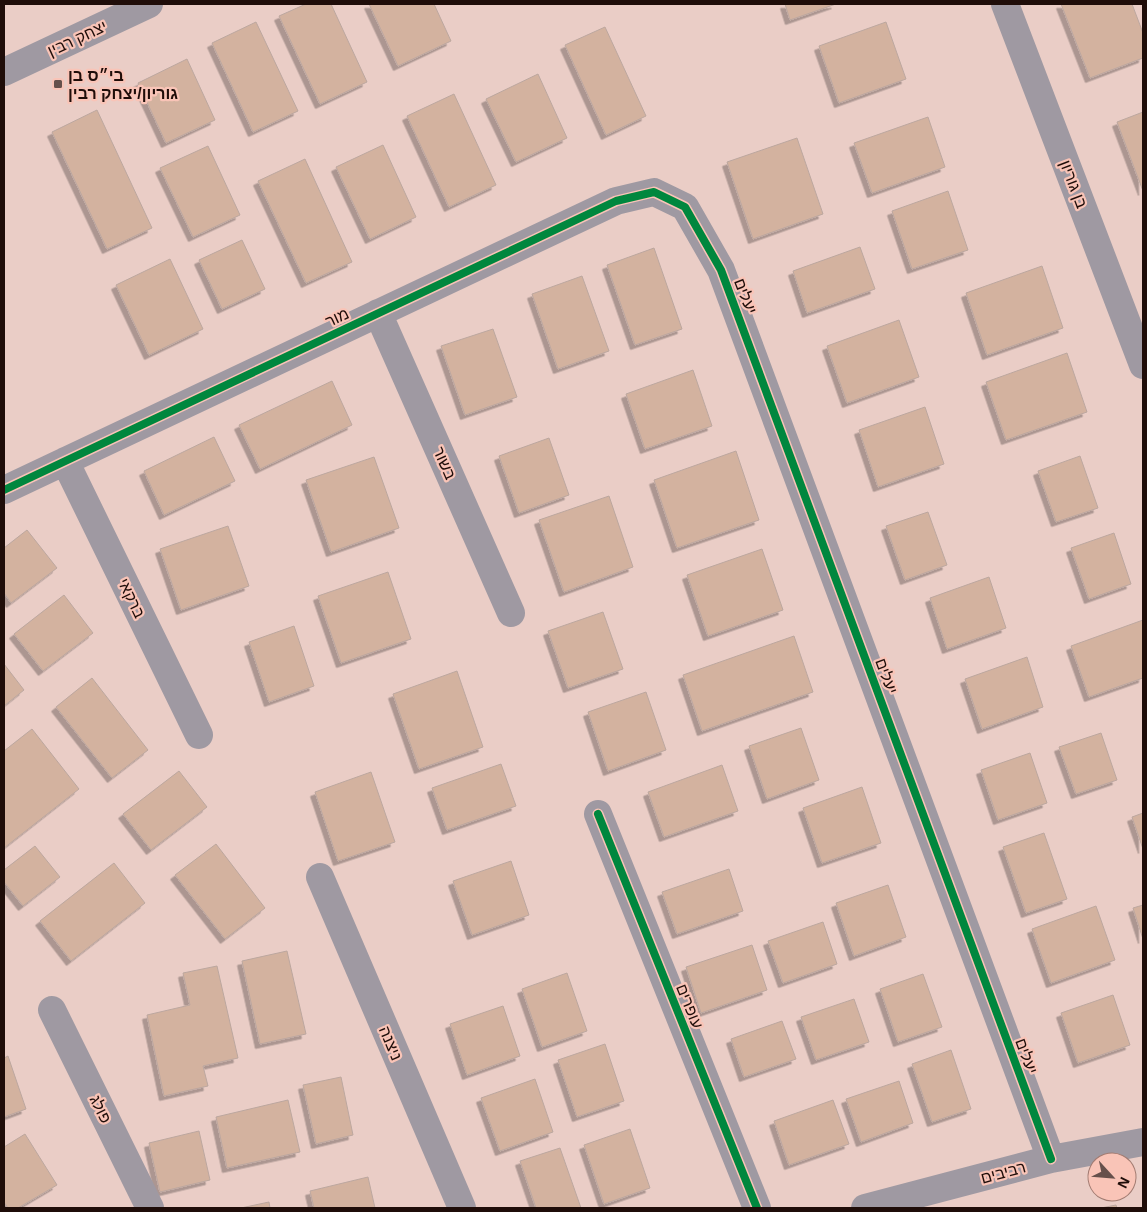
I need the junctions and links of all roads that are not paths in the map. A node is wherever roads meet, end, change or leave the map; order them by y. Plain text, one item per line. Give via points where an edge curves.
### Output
1 (149, 4) edge
2 (1005, 4) edge
3 (4, 72) edge
4 (685, 207) joint
5 (378, 313) junction
6 (1143, 365) edge
7 (64, 461) junction
8 (4, 490) edge
9 (511, 614) dead end
10 (199, 735) dead end
11 (598, 814) dead end
12 (320, 877) dead end
13 (52, 1010) dead end
14 (1143, 1142) edge
15 (1051, 1159) junction
16 (150, 1208) edge
17 (462, 1208) edge
18 (757, 1208) edge
19 (864, 1208) edge

1 - 3 street, יצחק רבין
2 - 6 street, בן גוריון
4 - 5 street, מור via 654,192 616,201
4 - 15 street, יעלים via 725,278
5 - 7 street, מור
5 - 9 street, בשור
7 - 8 street, מור
7 - 10 street, ברקאי
11 - 18 street, עופרים
12 - 17 street, ניצנה
13 - 16 street, פולג
14 - 15 street, רביבים
15 - 19 street, רביבים

